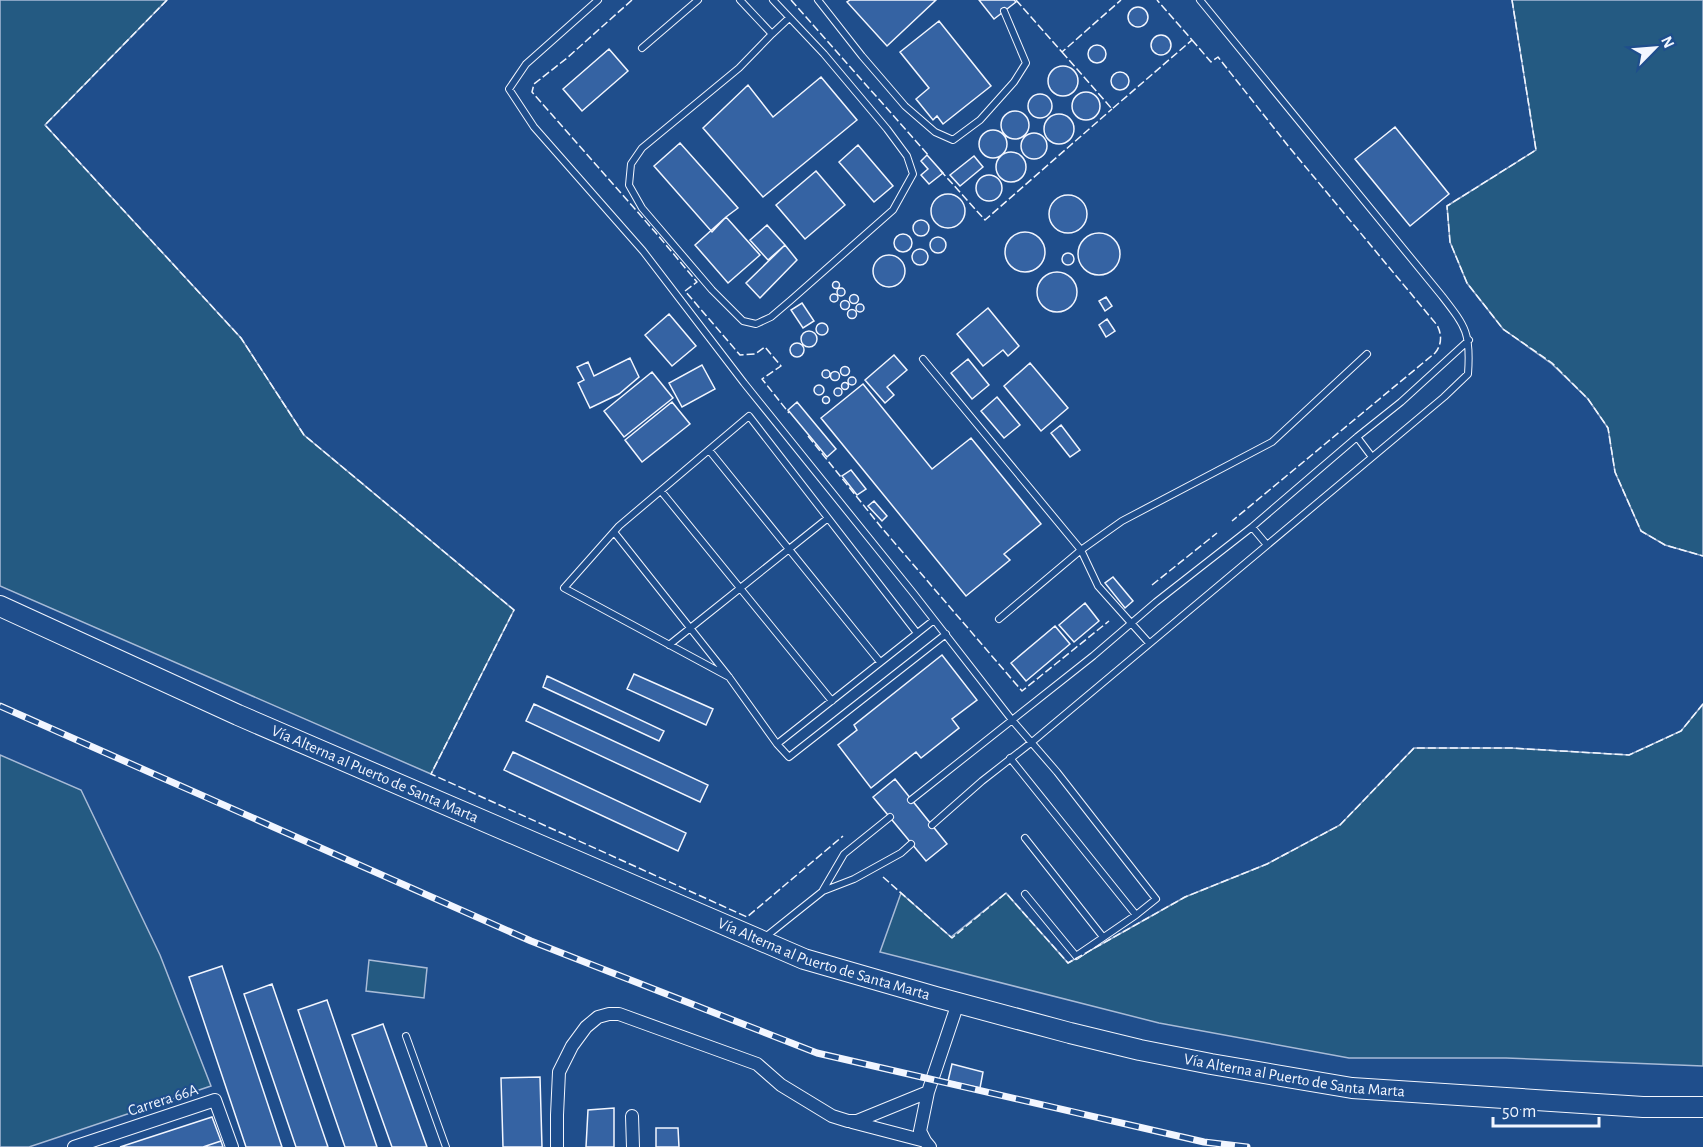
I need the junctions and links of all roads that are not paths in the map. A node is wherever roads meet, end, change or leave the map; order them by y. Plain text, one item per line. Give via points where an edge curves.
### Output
1 (598, 0) edge
2 (698, 0) edge
3 (740, 0) edge
4 (773, 0) edge
5 (818, 0) edge
6 (1200, 0) edge
7 (1004, 11) dead end
8 (789, 18) junction
9 (772, 34) junction
10 (642, 48) dead end
11 (1468, 340) junction
12 (1367, 354) dead end
13 (923, 359) dead end
14 (1357, 437) junction
15 (709, 450) junction
16 (1372, 457) junction
17 (661, 491) junction
18 (828, 518) junction
19 (1252, 527) junction
20 (614, 532) junction
21 (1267, 545) junction
22 (789, 549) junction
23 (1082, 550) junction
24 (741, 589) junction
25 (0, 606) edge
26 (999, 619) dead end
27 (934, 620) junction
28 (1130, 624) junction
29 (690, 628) junction
30 (917, 633) junction
31 (946, 634) junction
32 (1149, 644) junction
33 (669, 645) junction
34 (880, 663) junction
35 (729, 677) junction
36 (832, 701) junction
37 (1012, 720) junction
38 (1032, 742) junction
39 (777, 744) junction
40 (1010, 759) junction
41 (911, 800) dead end
42 (890, 817) dead end
43 (932, 825) dead end
44 (1025, 838) dead end
45 (911, 844) dead end
46 (823, 891) junction
47 (1025, 894) dead end
48 (1136, 915) junction
49 (1103, 937) junction
50 (762, 940) junction
51 (958, 1003) junction
52 (406, 1036) dead end
53 (928, 1092) junction
54 (1703, 1107) edge
55 (632, 1116) dead end
56 (848, 1121) junction
57 (928, 1144) edge
58 (74, 1147) edge
59 (232, 1147) edge
60 (446, 1147) edge
61 (557, 1147) edge
62 (633, 1147) edge

1 - 27 lane via 526,64 509,89 534,127 643,251
2 - 10 lane
3 - 9 lane
4 - 8 lane
5 - 7 lane via 905,106 935,132 953,140 980,120 1026,63
6 - 11 lane via 1442,296 1462,322
8 - 9 lane
8 - 9 lane via 887,129 908,156 913,174 893,210 785,306 756,324 743,321 712,290 642,208 629,185 631,164 642,148 739,68
11 - 14 lane
11 - 16 lane via 1468,374
12 - 23 lane via 1272,442 1122,521
13 - 23 lane
14 - 16 lane
14 - 19 lane
15 - 17 lane
15 - 18 lane via 749,416
15 - 22 lane
16 - 21 lane
17 - 20 lane
17 - 24 lane
18 - 22 lane
18 - 30 lane
19 - 21 lane
19 - 28 lane
20 - 29 lane
20 - 33 lane via 564,588
21 - 32 lane
22 - 24 lane
22 - 34 lane
23 - 26 lane
23 - 28 lane via 1098,586
24 - 29 lane
24 - 36 lane
25 - 50 main road, Vía Alterna al Puerto de Santa Marta via 238,715
27 - 30 lane
27 - 31 lane
28 - 32 lane
28 - 37 lane
29 - 33 lane
29 - 35 lane
30 - 34 lane
31 - 37 lane
31 - 39 lane via 791,757
32 - 38 lane
33 - 35 lane
34 - 36 lane
35 - 39 lane
36 - 39 lane
37 - 38 lane
37 - 41 lane
38 - 40 lane
38 - 48 lane via 1156,899
40 - 43 lane
40 - 48 lane
42 - 46 lane via 844,854
44 - 49 lane
45 - 46 lane via 854,879
46 - 50 lane
47 - 49 lane via 1076,956
48 - 49 lane
50 - 51 main road, Vía Alterna al Puerto de Santa Marta via 804,959
51 - 53 street
51 - 54 main road, Vía Alterna al Puerto de Santa Marta via 1140,1050 1352,1088 1643,1107
52 - 60 lane
53 - 56 street via 857,1121
53 - 57 street via 920,1131
55 - 62 street
56 - 57 street
56 - 61 street via 811,1104 757,1065 619,1014 609,1014 586,1027 559,1072
58 - 59 street, Carrera 66A via 215,1100

